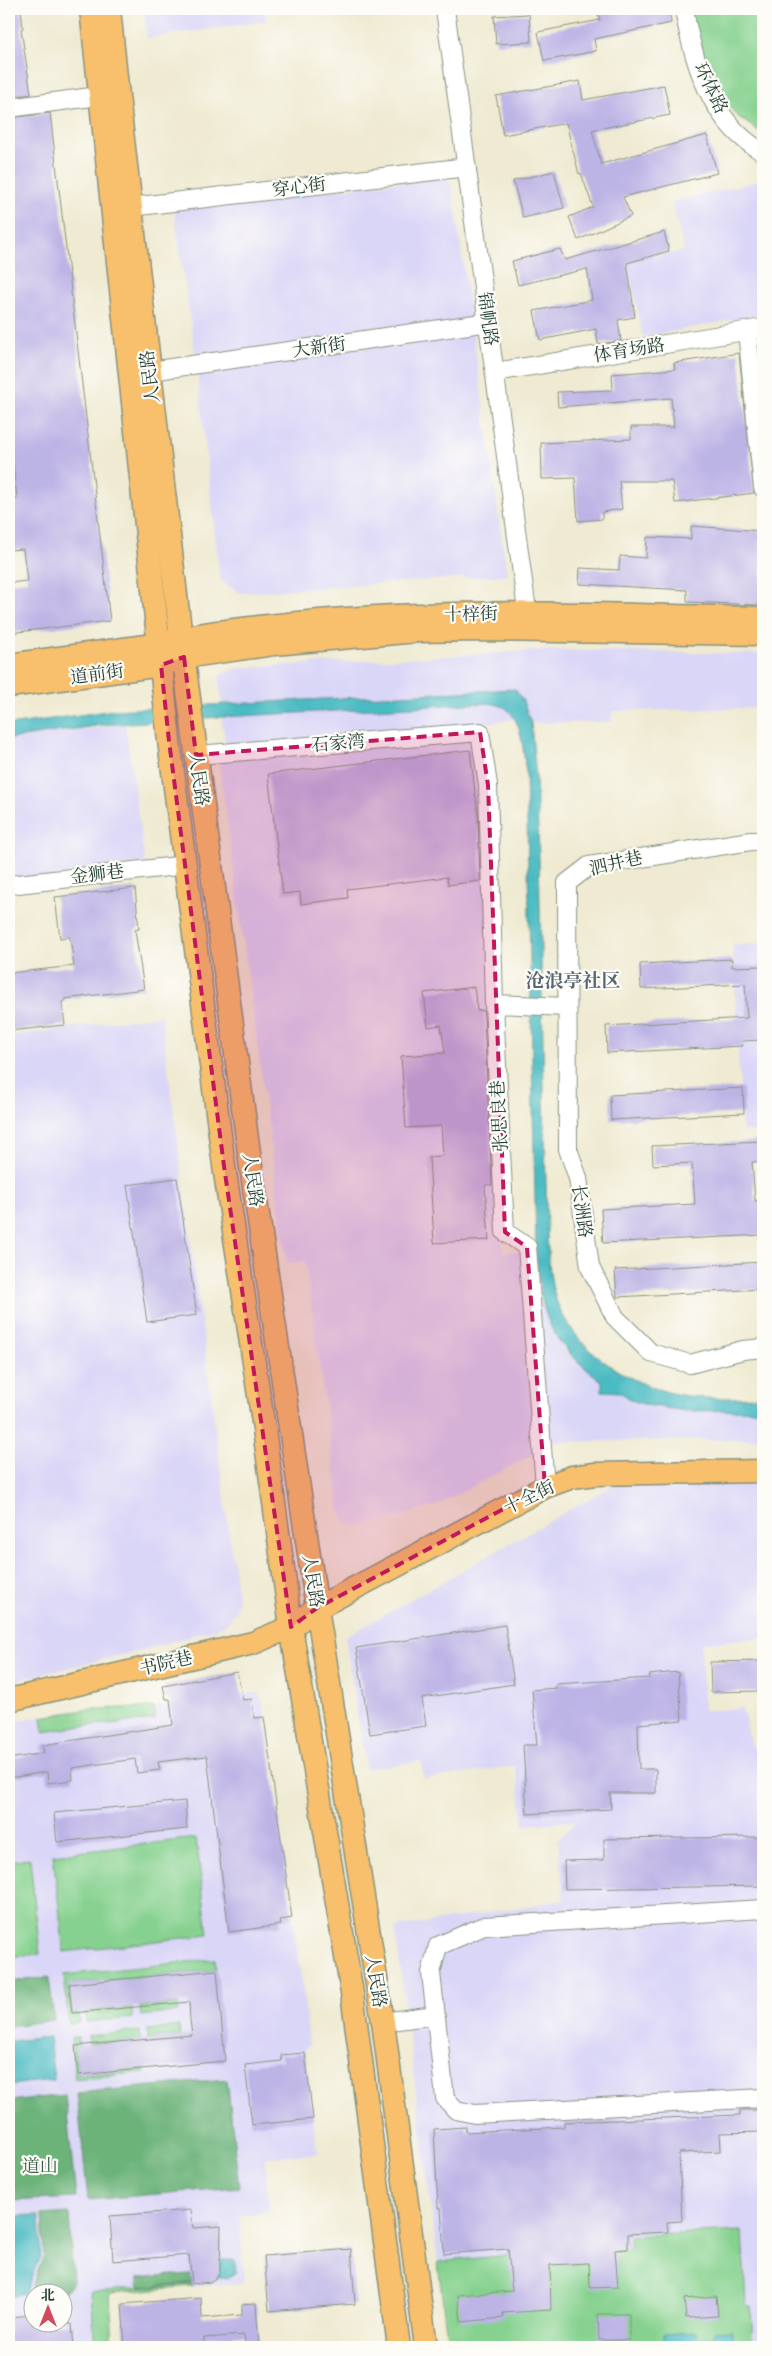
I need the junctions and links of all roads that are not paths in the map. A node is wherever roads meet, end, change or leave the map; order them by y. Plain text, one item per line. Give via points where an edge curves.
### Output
1 (91, 9) edge
2 (109, 9) edge
3 (445, 9) edge
4 (684, 9) edge
5 (99, 96) junction
6 (9, 108) edge
7 (763, 152) edge
8 (467, 167) junction
9 (130, 207) junction
10 (489, 322) junction
11 (755, 330) edge
12 (150, 371) junction
13 (496, 372) junction
14 (763, 488) edge
15 (763, 618) edge
16 (529, 622) junction
17 (763, 634) edge
18 (172, 651) junction
19 (9, 665) edge
20 (9, 686) edge
21 (480, 732) joint
22 (196, 751) junction
23 (763, 841) edge
24 (186, 865) junction
25 (9, 885) edge
26 (494, 1004) junction
27 (567, 1007) junction
28 (763, 1348) edge
29 (763, 1471) edge
30 (545, 1487) junction
31 (317, 1608) junction
32 (291, 1627) junction
33 (9, 1700) edge
34 (763, 1909) edge
35 (435, 2015) junction
36 (383, 2022) junction
37 (763, 2098) edge
38 (399, 2347) edge
39 (426, 2347) edge

1 - 5 main road, 人民路
2 - 9 main road, 人民路
3 - 8 street, 锦帆路
4 - 7 street, 环体路 via 697,64 716,106 735,131
5 - 6 street
5 - 18 main road, 人民路
8 - 9 street, 穿心街
8 - 10 street, 锦帆路
9 - 12 main road, 人民路
10 - 12 street, 大新街
10 - 13 street, 锦帆路
11 - 13 street, 体育场路
11 - 14 street
12 - 18 main road, 人民路
13 - 16 street, 锦帆路
15 - 16 main road, 十梓街
16 - 17 main road, 十梓街
16 - 18 main road, 十梓街 via 477,630 373,634
18 - 19 main road, 道前街
18 - 20 main road, 道前街
18 - 22 main road, 人民路 via 188,693
18 - 24 main road, 人民路 via 164,690
21 - 22 street, 石家湾
21 - 26 street, 张思良巷 via 488,786
22 - 31 main road, 人民路 via 250,1161
23 - 27 street, 泗井巷 via 724,844 589,866 567,883
24 - 25 street, 金狮巷
24 - 32 main road, 人民路 via 224,1166
26 - 27 street
26 - 30 street, 张思良巷 via 504,1232 527,1247
27 - 28 street, 长洲路 via 568,1149 578,1178 590,1267 615,1317 651,1353 690,1364
29 - 30 main road, 十全街 via 583,1475
30 - 31 main road, 十全街
31 - 32 main road, 书院巷
31 - 36 main road, 人民路
32 - 33 main road, 书院巷 via 253,1643
32 - 38 main road, 人民路 via 352,1993
34 - 35 street via 484,1926 438,1946 431,1973
35 - 36 street
35 - 37 street via 445,2098 456,2110 475,2114
36 - 39 main road, 人民路

